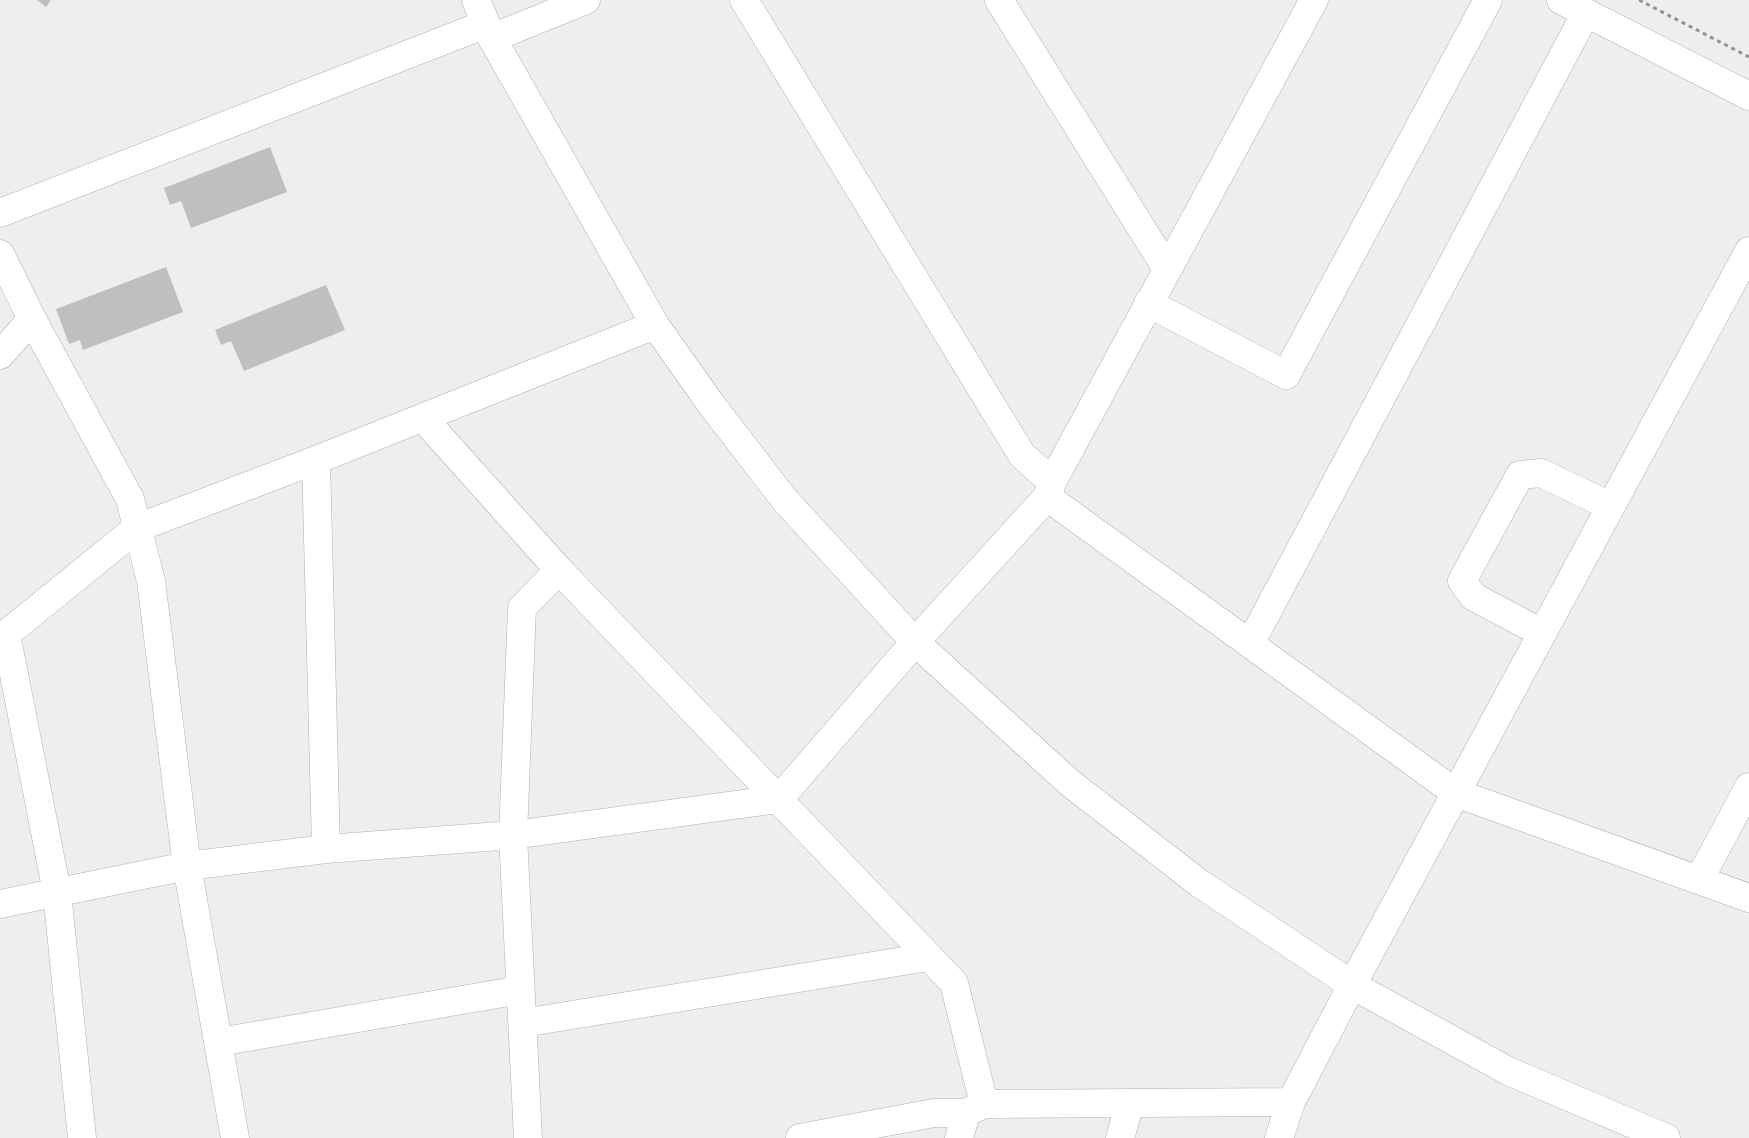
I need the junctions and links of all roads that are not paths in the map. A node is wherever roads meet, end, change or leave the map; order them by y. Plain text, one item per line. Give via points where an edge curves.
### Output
1 (586, 0) edge
2 (744, 0) edge
3 (999, 0) edge
4 (1314, 0) edge
5 (1488, 0) edge
6 (1561, 0) edge
7 (1586, 13) junction
8 (485, 21) edge
9 (1749, 96) edge
10 (0, 213) edge
11 (1749, 251) edge
12 (0, 254) edge
13 (1167, 270) junction
14 (1148, 304) junction
15 (32, 319) junction
16 (655, 325) junction
17 (0, 355) edge
18 (422, 418) junction
19 (316, 460) junction
20 (1050, 490) junction
21 (1610, 506) junction
22 (137, 528) junction
23 (559, 570) junction
24 (1542, 633) junction
25 (3, 636) edge
26 (916, 642) junction
27 (1250, 644) junction
28 (1749, 787) edge
29 (1456, 793) junction
30 (779, 799) junction
31 (513, 835) junction
32 (326, 849) junction
33 (187, 866) junction
34 (1699, 880) junction
35 (57, 892) junction
36 (1749, 898) edge
37 (0, 904) edge
38 (928, 957) junction
39 (1352, 985) junction
40 (520, 990) junction
41 (523, 1023) junction
42 (219, 1042) junction
43 (1290, 1102) junction
44 (1130, 1103) junction
45 (970, 1118) edge
46 (82, 1138) edge
47 (235, 1138) edge
48 (528, 1138) edge
49 (800, 1138) edge
50 (1120, 1138) edge
51 (1279, 1138) edge
52 (1666, 1138) edge

1 - 8 street
2 - 20 street via 1022,455
3 - 13 street
4 - 13 street
5 - 14 street via 1286,375
6 - 7 street
7 - 9 street
7 - 27 street
8 - 10 street
8 - 16 street
11 - 21 street
12 - 15 street
13 - 14 street
14 - 20 street
15 - 17 street
15 - 22 street via 130,499
16 - 18 street
16 - 26 street via 784,499
18 - 19 street
18 - 23 street
19 - 22 street
19 - 32 street
20 - 26 street
20 - 27 street
21 - 24 street
21 - 24 street via 1541,473 1520,475 1462,580 1474,597
22 - 25 street
22 - 33 street via 151,581
23 - 30 street
23 - 31 street via 522,608
24 - 29 street
25 - 35 street
26 - 30 street
26 - 39 street via 1070,783 1199,884
27 - 29 street
28 - 34 street
29 - 34 street
29 - 39 street
30 - 31 street
30 - 38 street
31 - 32 street
31 - 40 street
32 - 33 street
33 - 35 street
33 - 42 street
34 - 36 street
35 - 37 street
35 - 46 street
38 - 41 street
38 - 45 street via 954,983
39 - 43 street
39 - 52 street via 1508,1071
40 - 41 street
40 - 42 street
41 - 48 street
42 - 47 street
43 - 44 street
43 - 51 street
44 - 45 street
44 - 50 street
45 - 49 street via 934,1113

